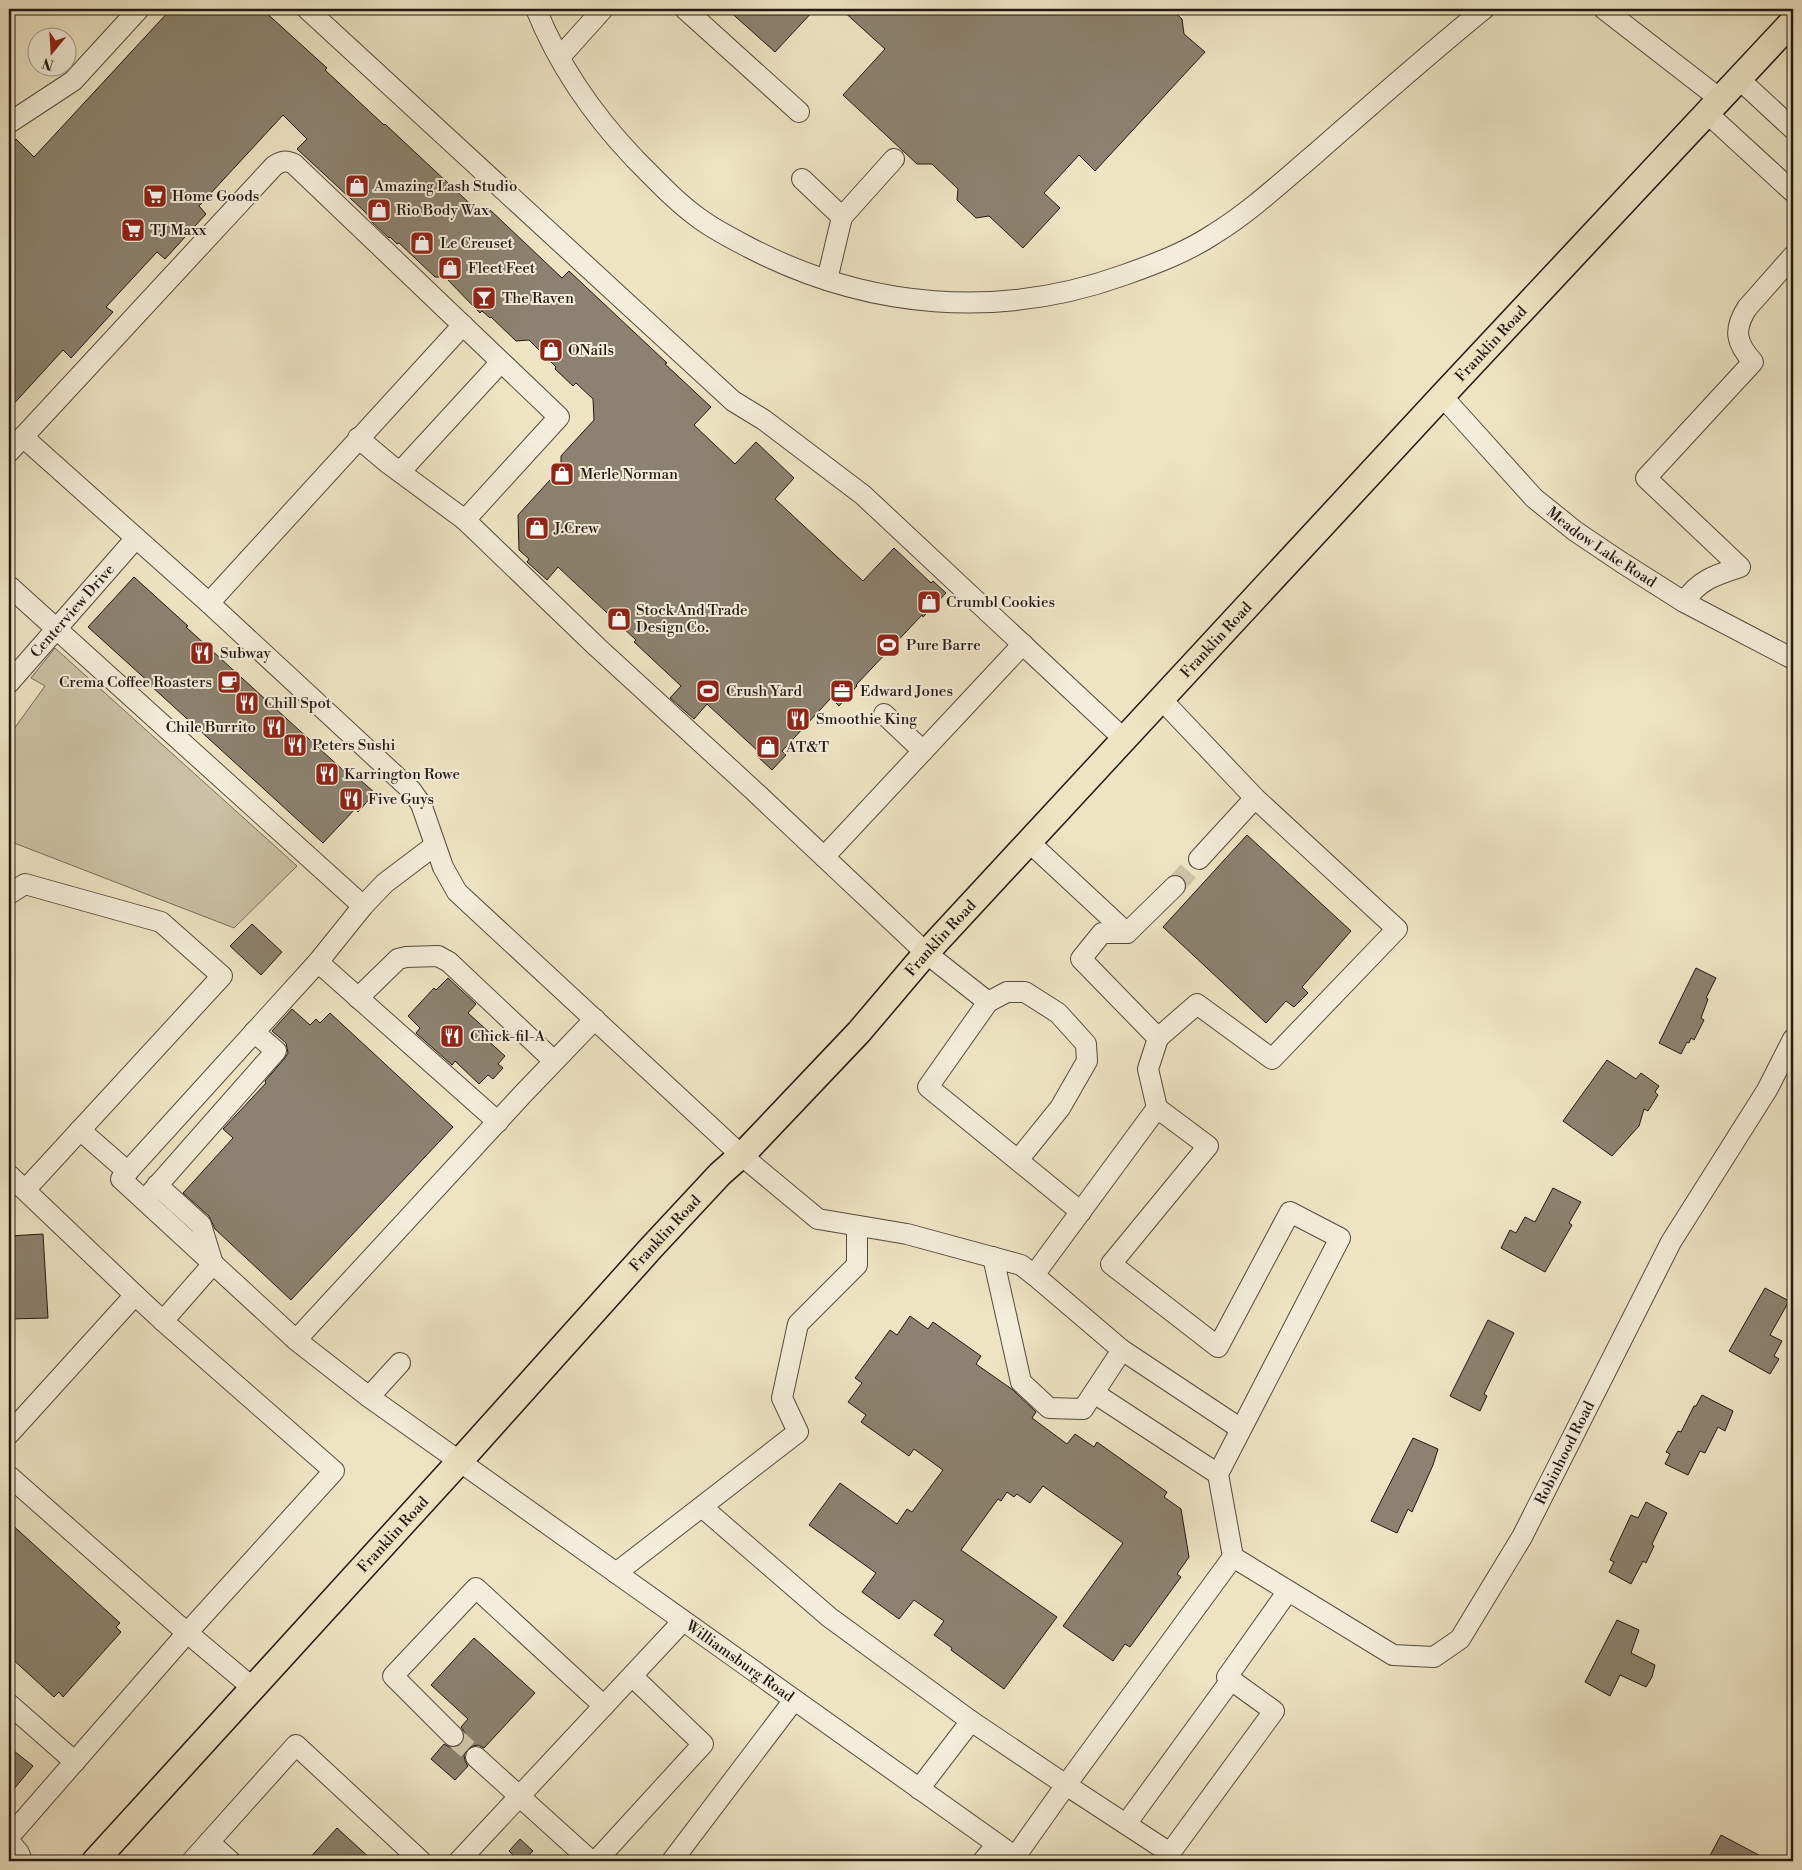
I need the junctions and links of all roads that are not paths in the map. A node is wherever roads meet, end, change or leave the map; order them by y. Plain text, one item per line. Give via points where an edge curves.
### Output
1 (139, 9) edge
2 (307, 9) edge
3 (536, 9) edge
4 (685, 9) edge
5 (1484, 9) edge
6 (1604, 9) edge
7 (598, 11) edge
8 (1793, 21) edge
9 (560, 57) junction
10 (1740, 79) junction
11 (1714, 106) junction
12 (799, 112) dead end
13 (9, 123) edge
14 (1793, 129) edge
15 (894, 159) dead end
16 (802, 179) dead end
17 (1793, 192) edge
18 (842, 217) junction
19 (1793, 256) edge
20 (827, 280) junction
21 (463, 325) junction
22 (501, 362) junction
23 (1442, 396) junction
24 (22, 437) junction
25 (358, 438) junction
26 (9, 452) edge
27 (400, 472) junction
28 (465, 520) junction
29 (136, 538) junction
30 (9, 586) edge
31 (1684, 602) junction
32 (209, 603) junction
33 (56, 628) junction
34 (1023, 644) junction
35 (1793, 659) edge
36 (9, 683) edge
37 (1162, 700) junction
38 (884, 714) dead end
39 (1126, 740) junction
40 (923, 751) junction
41 (1256, 798) junction
42 (1029, 842) junction
43 (434, 846) junction
44 (824, 857) junction
45 (1199, 859) tunnel mouth
46 (1175, 886) tunnel mouth
47 (9, 894) edge
48 (363, 906) junction
49 (1128, 933) junction
50 (926, 953) junction
51 (318, 962) junction
52 (358, 998) junction
53 (988, 1002) junction
54 (596, 1019) junction
55 (254, 1032) junction
56 (1158, 1038) junction
57 (1793, 1039) edge
58 (554, 1061) junction
59 (207, 1084) junction
60 (230, 1105) junction
61 (1157, 1108) junction
62 (498, 1122) junction
63 (80, 1130) junction
64 (166, 1130) junction
65 (189, 1150) junction
66 (741, 1155) junction
67 (1018, 1160) junction
68 (128, 1172) junction
69 (9, 1175) edge
70 (157, 1185) junction
71 (25, 1190) junction
72 (143, 1200) junction
73 (1081, 1212) junction
74 (856, 1226) junction
75 (993, 1257) junction
76 (213, 1264) junction
77 (1034, 1275) junction
78 (135, 1295) junction
79 (163, 1321) junction
80 (296, 1340) junction
81 (1122, 1350) junction
82 (400, 1363) dead end
83 (1094, 1393) junction
84 (370, 1397) junction
85 (1241, 1430) junction
86 (9, 1434) edge
87 (460, 1462) junction
88 (1218, 1474) junction
89 (9, 1476) edge
90 (702, 1507) junction
91 (1233, 1557) junction
92 (616, 1573) junction
93 (1288, 1591) junction
94 (683, 1620) junction
95 (187, 1633) junction
96 (632, 1676) junction
97 (1231, 1680) junction
98 (252, 1688) junction
99 (794, 1700) junction
100 (9, 1704) edge
101 (604, 1706) junction
102 (971, 1721) junction
103 (453, 1736) tunnel mouth
104 (476, 1757) tunnel mouth
105 (75, 1762) junction
106 (1066, 1785) junction
107 (919, 1789) junction
108 (520, 1796) junction
109 (1126, 1824) junction
110 (209, 1842) junction
111 (997, 1844) junction
112 (15, 1848) edge
113 (1018, 1859) edge
114 (95, 1861) edge
115 (192, 1861) edge
116 (230, 1861) edge
117 (421, 1861) edge
118 (459, 1861) edge
119 (591, 1861) edge
120 (596, 1861) edge
121 (672, 1861) edge
122 (983, 1861) edge

1 - 13 street via 73,81
2 - 34 street via 733,401 764,420 863,495
3 - 9 street
4 - 12 street
5 - 20 street via 1242,214 1187,249 1138,270 1100,284 999,303 919,301
6 - 11 street
7 - 9 street
8 - 10 main road, Franklin Road
9 - 20 street via 586,103 606,128 679,202 731,238 768,257
10 - 11 main road, Franklin Road
10 - 14 street
11 - 17 street
11 - 23 main road, Franklin Road
15 - 18 street
16 - 18 street
18 - 20 street
19 - 31 street via 1741,317 1738,336 1744,352 1753,362 1646,478 1740,567 1700,583
21 - 22 street
21 - 24 street via 294,164 284,161 274,166
21 - 25 street
22 - 27 street
22 - 28 street via 559,417
23 - 31 street, Meadow Lake Road via 1534,498 1575,531
23 - 37 main road, Franklin Road
24 - 26 street
24 - 29 street
25 - 27 street
25 - 32 street
27 - 28 street
28 - 44 street
29 - 32 street
29 - 33 street, Centerview Drive
30 - 33 street
31 - 35 street, Meadow Lake Road
32 - 43 street via 411,790 421,804
33 - 36 street, Centerview Drive
33 - 48 street
34 - 39 street
34 - 40 street
37 - 39 main road, Franklin Road
37 - 41 street
38 - 40 street
39 - 42 main road, Franklin Road
40 - 44 street
41 - 45 street
41 - 56 street via 1397,930 1272,1059 1197,1004
42 - 49 street
42 - 50 main road, Franklin Road
43 - 48 street via 385,884
43 - 54 street via 457,892
44 - 50 street
46 - 49 street
47 - 63 street via 25,884 161,922 222,976
48 - 51 street
49 - 56 street via 1102,933 1081,959
50 - 53 street
50 - 66 main road, Franklin Road via 858,1032
51 - 52 street
51 - 55 street
52 - 58 street via 398,959 438,956 449,962
52 - 62 street
53 - 67 street via 928,1087
53 - 67 street via 1007,992 1025,992 1058,1013 1086,1044 1088,1061 1060,1108
54 - 58 street
54 - 66 street
55 - 59 street
55 - 60 street via 276,1051
56 - 61 street via 1148,1069
57 - 93 street, Robinhood Road via 1767,1090 1672,1242 1522,1537 1460,1639 1434,1657 1393,1655
58 - 62 street
59 - 60 street
59 - 64 street
60 - 65 street
61 - 73 street
61 - 85 street via 1208,1146 1111,1264 1218,1347 1290,1212 1340,1238
62 - 80 street
63 - 68 street
63 - 71 street
64 - 65 street
64 - 68 street
65 - 70 street
66 - 74 street via 818,1219
66 - 87 main road, Franklin Road via 651,1248
67 - 73 street
68 - 72 street, Williamsburg Road via 121,1179
69 - 71 street
70 - 72 street
70 - 76 street via 201,1225
71 - 78 street
72 - 76 street, Williamsburg Road
73 - 77 street
74 - 75 street via 906,1234
74 - 90 street via 857,1265 798,1324 782,1398 798,1432
75 - 77 street via 1021,1265
75 - 83 street via 1021,1382 1049,1408 1083,1409
76 - 79 street
76 - 80 street, Williamsburg Road
77 - 81 street
78 - 79 street
78 - 86 street
79 - 95 street via 334,1471
80 - 84 street, Williamsburg Road
81 - 83 street
81 - 85 street
82 - 84 street
83 - 88 street
84 - 87 street, Williamsburg Road
85 - 88 street
87 - 92 street, Williamsburg Road
87 - 98 main road, Franklin Road
88 - 91 street
89 - 95 street
90 - 92 street
90 - 102 street via 829,1617
91 - 93 street, Robinhood Road
91 - 106 street
92 - 94 street, Williamsburg Road
93 - 97 street via 1227,1677
94 - 96 street
94 - 99 street, Williamsburg Road
95 - 98 street
95 - 105 street
96 - 101 street
96 - 120 street via 703,1744
97 - 109 street
97 - 109 street via 1274,1711 1170,1853
98 - 114 main road, Franklin Road
99 - 107 street, Williamsburg Road
99 - 121 street
100 - 105 street
101 - 103 street via 476,1588 393,1676
101 - 108 street
102 - 106 street
102 - 107 street
104 - 108 street
105 - 112 street
106 - 109 street
106 - 113 street
107 - 111 street, Williamsburg Road
108 - 118 street
108 - 119 street
110 - 115 street
110 - 116 street
110 - 117 street via 296,1745
111 - 113 street, Williamsburg Road
111 - 122 street

